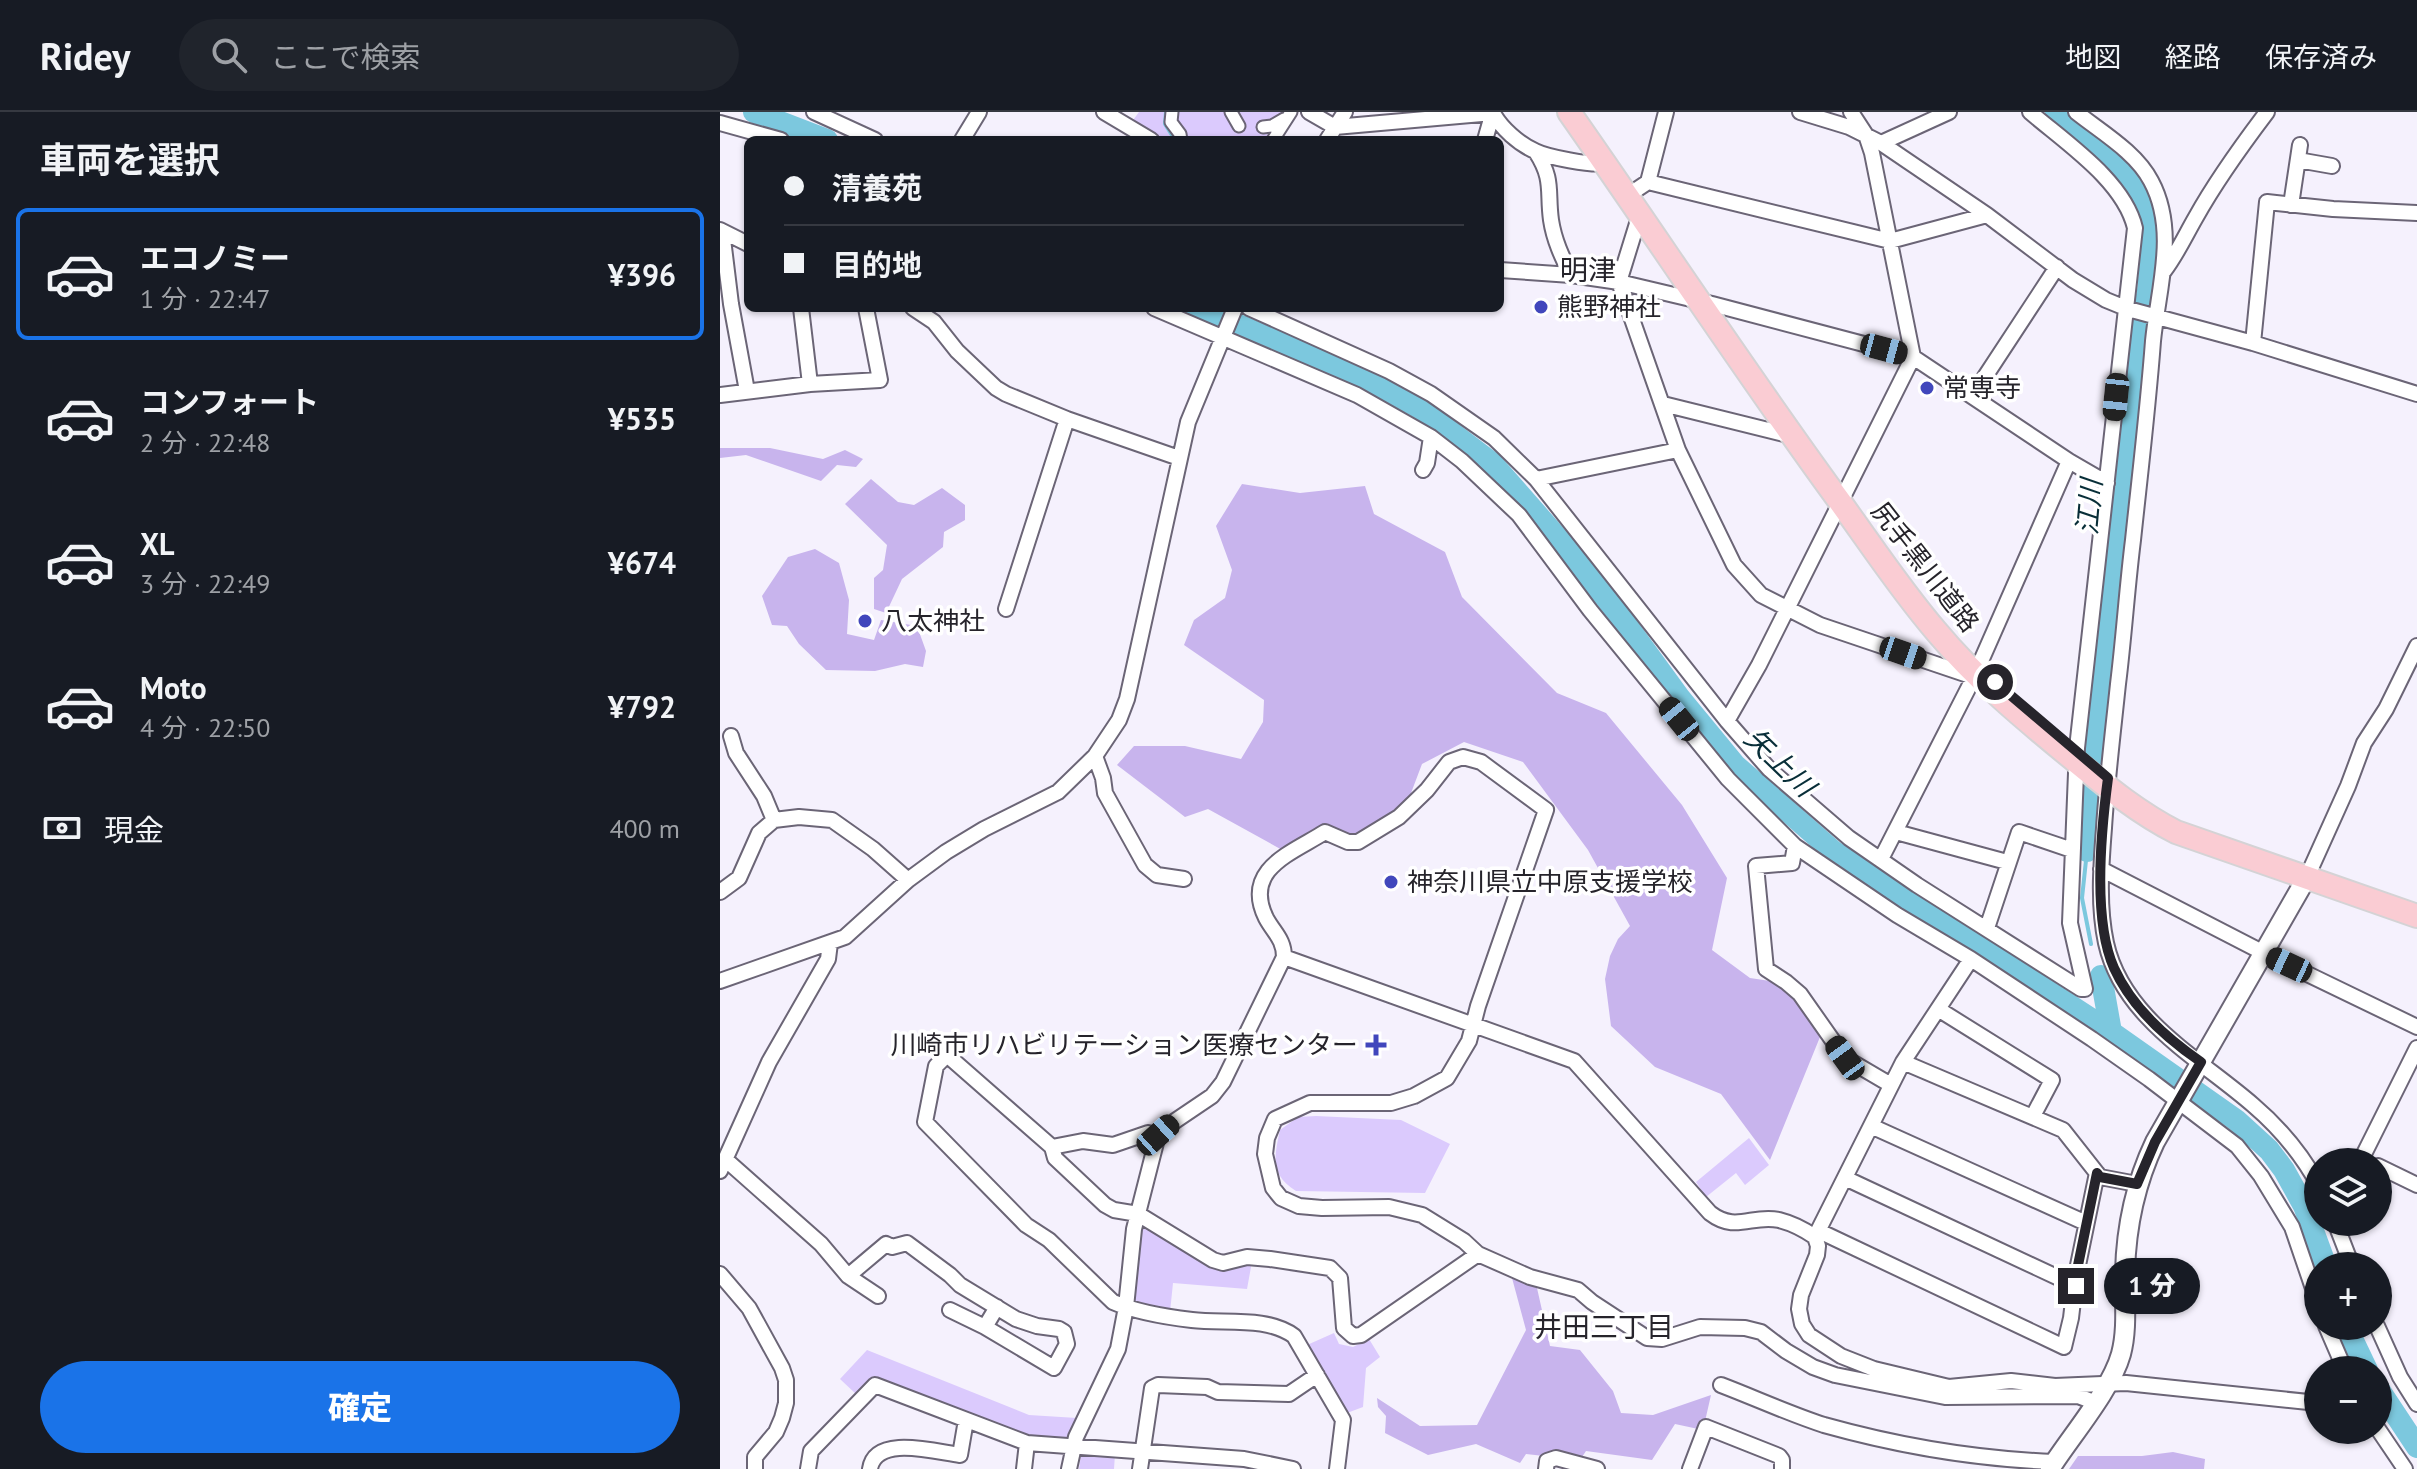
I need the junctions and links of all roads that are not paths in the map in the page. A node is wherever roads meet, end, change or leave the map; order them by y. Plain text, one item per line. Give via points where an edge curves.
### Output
1 (814, 112) edge
2 (979, 112) edge
3 (1104, 112) edge
4 (1172, 112) edge
5 (1231, 112) edge
6 (1309, 112) edge
7 (1345, 112) edge
8 (1493, 112) edge
9 (1569, 112) edge
10 (1580, 112) edge
11 (1666, 112) edge
12 (1800, 112) edge
13 (1851, 112) edge
14 (1949, 112) edge
15 (2030, 112) edge
16 (2076, 112) edge
17 (2267, 112) edge
18 (1290, 114) edge
19 (720, 123) edge
20 (1239, 126) dead end
21 (1263, 127) dead end
22 (1331, 134) edge
23 (1866, 135) junction
24 (767, 136) edge
25 (866, 136) edge
26 (964, 136) edge
27 (1144, 136) edge
28 (1180, 136) edge
29 (1276, 136) edge
30 (1486, 136) edge
31 (1881, 143) junction
32 (1536, 152) junction
33 (1605, 163) junction
34 (2332, 166) dead end
35 (1642, 186) junction
36 (2291, 205) junction
37 (2417, 213) edge
38 (1640, 214) junction
39 (1987, 215) junction
40 (721, 230) edge
41 (1890, 241) junction
42 (744, 242) edge
43 (2057, 267) junction
44 (1504, 270) edge
45 (2164, 272) junction
46 (1571, 275) junction
47 (1619, 282) junction
48 (1706, 302) junction
49 (726, 306) edge
50 (2128, 309) junction
51 (801, 312) edge
52 (867, 312) edge
53 (919, 312) edge
54 (1163, 312) edge
55 (1233, 312) edge
56 (1258, 312) edge
57 (2156, 315) junction
58 (1223, 338) junction
59 (2253, 343) junction
60 (1913, 357) junction
61 (810, 384) junction
62 (747, 391) junction
63 (2417, 394) edge
64 (720, 395) edge
65 (1973, 395) junction
66 (1663, 404) junction
67 (1067, 419) junction
68 (1792, 436) junction
69 (1431, 437) junction
70 (1678, 450) junction
71 (1179, 458) junction
72 (2069, 461) junction
73 (1423, 470) dead end
74 (1536, 479) junction
75 (2107, 483) junction
76 (1842, 498) junction
77 (1786, 608) junction
78 (1006, 609) dead end
79 (2417, 646) edge
80 (1976, 672) junction
81 (1727, 721) junction
82 (731, 736) dead end
83 (1095, 756) junction
84 (2076, 757) junction
85 (2107, 783) junction
86 (774, 820) junction
87 (1896, 832) junction
88 (1795, 846) junction
89 (2072, 850) junction
90 (1881, 859) junction
91 (2007, 862) junction
92 (2101, 869) junction
93 (2309, 874) junction
94 (1184, 879) dead end
95 (908, 880) junction
96 (720, 892) edge
97 (2417, 913) edge
98 (1987, 928) junction
99 (830, 943) junction
100 (2264, 953) junction
101 (1284, 957) junction
102 (1971, 959) junction
103 (720, 981) edge
104 (1938, 1009) junction
105 (1474, 1024) junction
106 (2417, 1027) edge
107 (2417, 1048) edge
108 (1903, 1062) junction
109 (2200, 1065) junction
110 (1891, 1085) junction
111 (2180, 1099) junction
112 (2033, 1116) junction
113 (1871, 1126) junction
114 (1158, 1135) junction
115 (1052, 1147) junction
116 (2369, 1148) edge
117 (2304, 1159) edge
118 (721, 1167) edge
119 (2097, 1173) junction
120 (2392, 1173) edge
121 (1845, 1178) junction
122 (2137, 1184) junction
123 (2417, 1185) edge
124 (1138, 1214) junction
125 (2086, 1223) junction
126 (1817, 1234) junction
127 (1478, 1254) junction
128 (2304, 1262) edge
129 (720, 1274) edge
130 (848, 1276) junction
131 (2076, 1286) junction
132 (878, 1296) dead end
133 (997, 1307) junction
134 (1126, 1307) junction
135 (950, 1310) dead end
136 (985, 1327) junction
137 (2383, 1340) edge
138 (1317, 1375) junction
139 (1721, 1385) dead end
140 (2106, 1385) junction
141 (2094, 1402) junction
142 (2304, 1402) edge
143 (2417, 1404) edge
144 (966, 1420) junction
145 (1027, 1443) junction
146 (2386, 1444) edge
147 (1073, 1448) junction
148 (1141, 1452) junction
149 (2052, 1465) edge
150 (2398, 1466) edge
151 (755, 1469) edge
152 (808, 1469) edge
153 (870, 1469) edge
154 (1024, 1469) edge
155 (1069, 1469) edge
156 (1140, 1469) edge
157 (1293, 1469) edge
158 (1337, 1469) edge
159 (1546, 1469) edge
160 (1597, 1469) edge
161 (1690, 1469) edge
162 (1782, 1469) edge

1 - 25 street
2 - 26 street
3 - 27 street
4 - 28 street via 1171,122
5 - 20 street
6 - 22 street
7 - 22 street
8 - 22 street
8 - 30 street
8 - 32 street via 1499,125
9 - 33 main road, 尻手黒川道路
10 - 35 main road, 尻手黒川道路
11 - 35 street
12 - 23 street
13 - 23 street
14 - 31 street
15 - 50 street via 2107,178 2132,214
16 - 45 street via 2129,153 2151,180 2162,211
17 - 45 street
18 - 21 street
18 - 29 street
19 - 24 street
23 - 31 street
23 - 41 street
31 - 39 street
32 - 33 street
32 - 46 street via 1550,185 1557,247
33 - 38 main road, 尻手黒川道路
34 - 36 street via 2299,153
35 - 41 street
35 - 48 main road, 尻手黒川道路
36 - 37 street
36 - 59 street via 2267,202
38 - 47 street
38 - 48 main road, 尻手黒川道路
39 - 41 street
39 - 43 street
40 - 42 street
40 - 49 street
41 - 60 street
43 - 50 street
43 - 65 street
44 - 46 street
45 - 57 street
46 - 47 street
47 - 48 street
47 - 66 street
48 - 60 street
48 - 68 main road, 尻手黒川道路
48 - 76 main road, 尻手黒川道路
49 - 62 street
50 - 57 street
50 - 75 street
51 - 61 street
52 - 61 street via 880,380
53 - 67 street via 996,388
54 - 58 street
55 - 58 street
56 - 74 street via 1431,394 1494,438
57 - 59 street
57 - 85 street
58 - 69 street via 1357,395
58 - 71 street
59 - 63 street
60 - 65 street
60 - 76 street
61 - 62 street
62 - 64 street
65 - 72 street
66 - 68 street
66 - 70 street
67 - 71 street
67 - 78 street
68 - 76 main road, 尻手黒川道路
69 - 73 street
69 - 88 street via 1519,515 1728,779
70 - 74 street
70 - 77 street via 1734,565 1761,595
71 - 83 street via 1127,699
72 - 75 street
72 - 80 street
74 - 81 street
75 - 84 street
76 - 77 street
76 - 80 main road, 尻手黒川道路 via 1918,609
77 - 80 street via 1831,630
77 - 81 street
79 - 93 street via 2364,743
80 - 84 main road, 尻手黒川道路 via 2027,722
80 - 87 street
81 - 90 street via 1806,803
82 - 86 street
83 - 94 street via 1105,793 1145,865 1157,875
83 - 95 street via 1058,792 984,829
84 - 85 main road, 尻手黒川道路
84 - 89 street
85 - 92 street
85 - 93 main road, 尻手黒川道路 via 2137,810 2176,832
86 - 95 street via 832,820
86 - 96 street via 759,833 739,878
87 - 90 street
87 - 91 street
88 - 102 street
88 - 110 street via 1792,863 1756,866 1766,969 1800,994 1845,1058
89 - 91 street via 2019,832
89 - 98 street via 2070,923 2085,989
90 - 98 street
91 - 98 street
92 - 100 street
92 - 109 street via 2104,929 2114,969 2151,1021
93 - 97 main road, 尻手黒川道路
93 - 100 street
95 - 99 street via 845,937
99 - 103 street
99 - 118 street via 828,959 769,1062
100 - 106 street
100 - 109 street
101 - 105 street
101 - 105 street via 1284,945 1268,923 1261,898 1269,866 1325,832 1358,842 1411,807 1449,762 1477,760 1546,810
101 - 114 street via 1223,1082
102 - 104 street
102 - 111 street
104 - 108 street
104 - 112 street via 2052,1080
105 - 126 street via 1574,1061 1720,1221 1780,1220
105 - 127 street via 1447,1078 1432,1088 1391,1103 1310,1103 1293,1109 1275,1119 1265,1154 1273,1188 1281,1198 1299,1206 1389,1207 1422,1215
107 - 116 street
108 - 110 street
108 - 112 street
109 - 111 street
109 - 117 street via 2255,1106
110 - 113 street
111 - 122 street
111 - 128 street via 2237,1146 2261,1176 2292,1227
112 - 119 street via 2063,1130
113 - 121 street
113 - 125 street
114 - 115 street via 1148,1133 1113,1145 1083,1141
114 - 124 street
115 - 124 street via 1055,1158 1105,1205
115 - 134 street via 947,1055 936,1066 925,1122 1026,1225 1049,1240 1113,1302
118 - 130 street via 821,1244
119 - 122 street
119 - 125 street
120 - 123 street
121 - 126 street
121 - 131 street
122 - 140 street via 2126,1246 2122,1350
124 - 127 street via 1223,1263 1247,1257 1330,1268 1340,1278 1344,1328 1353,1336
124 - 134 street
125 - 131 street
126 - 131 street via 2064,1347
126 - 140 street via 1817,1255 1799,1309 1809,1335 1841,1356 1949,1387 2011,1381
127 - 141 street via 1530,1277 1578,1290 1647,1338 1662,1339 1700,1327 1745,1328 1835,1375 1945,1397 2078,1396
129 - 151 street via 749,1308 786,1380 782,1418 755,1457
130 - 132 street
130 - 133 street via 886,1244 907,1243
133 - 136 street
133 - 136 street via 1016,1319 1064,1332 1067,1344 1054,1368
134 - 138 street via 1190,1320 1282,1327 1294,1336
134 - 147 street via 1118,1349
135 - 136 street
137 - 143 street
138 - 148 street via 1289,1394 1158,1385 1152,1388
138 - 158 street via 1343,1420
139 - 149 street via 1821,1424 1892,1442
140 - 141 street
140 - 142 street
141 - 149 street
144 - 145 street
144 - 152 street via 875,1385 811,1451
144 - 153 street via 960,1455 894,1447 871,1460
145 - 147 street
145 - 154 street
146 - 150 street
147 - 148 street
147 - 155 street
148 - 156 street
148 - 157 street via 1244,1459
159 - 160 street via 1547,1461 1556,1458
161 - 162 street via 1706,1427 1779,1456

